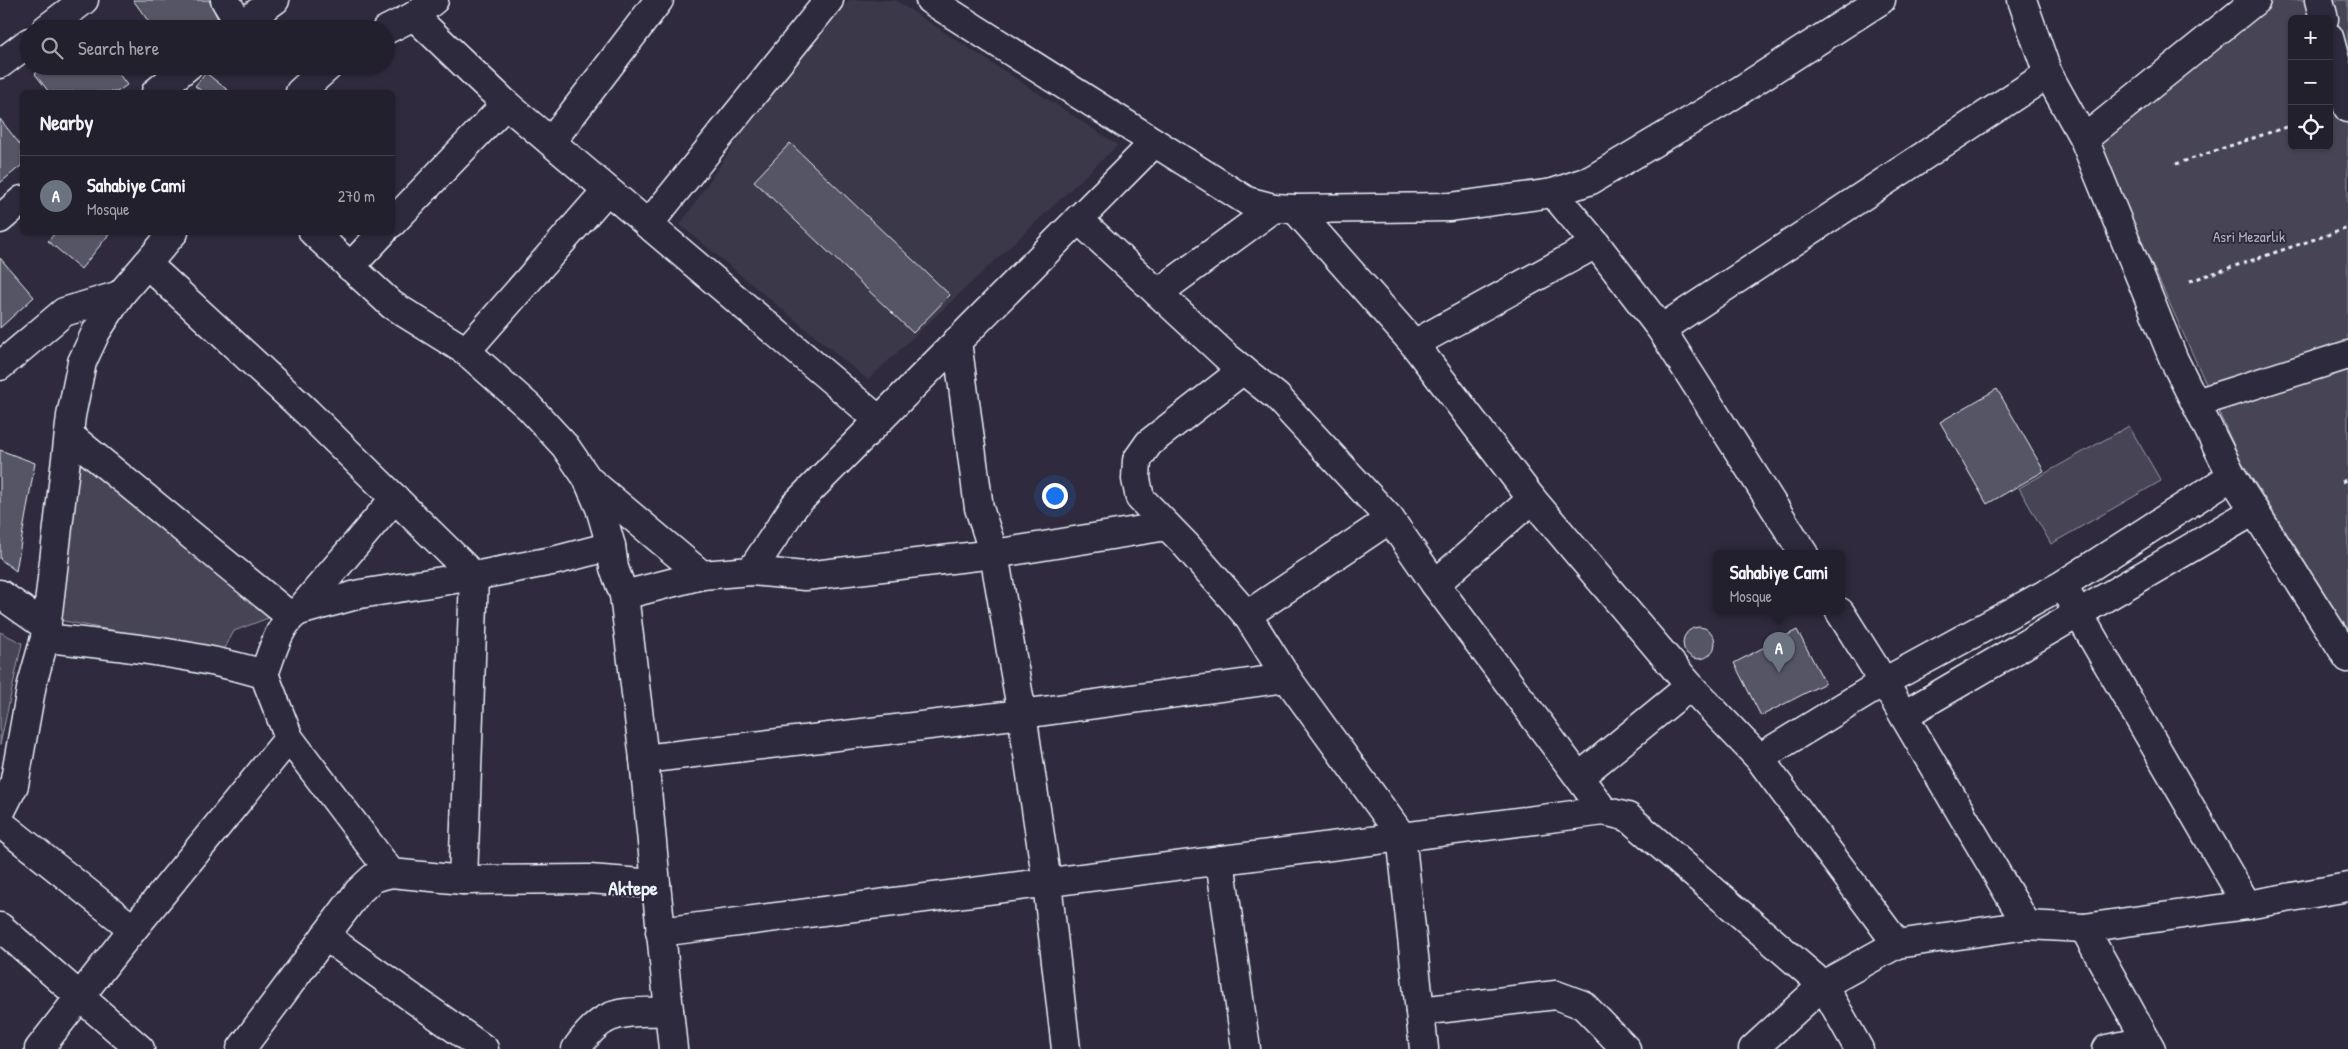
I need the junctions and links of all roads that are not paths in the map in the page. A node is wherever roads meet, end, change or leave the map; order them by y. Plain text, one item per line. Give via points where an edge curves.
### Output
1 (84, 0) edge
2 (225, 0) edge
3 (275, 0) edge
4 (659, 0) edge
5 (829, 0) edge
6 (930, 0) edge
7 (1881, 0) edge
8 (2256, 0) edge
9 (2319, 0) edge
10 (2026, 2) edge
11 (424, 8) edge
12 (2323, 15) edge
13 (58, 20) edge
14 (235, 20) edge
15 (248, 20) edge
16 (395, 25) edge
17 (20, 49) edge
18 (2333, 53) edge
19 (0, 64) edge
20 (2048, 74) junction
21 (177, 75) edge
22 (319, 75) edge
23 (158, 90) edge
24 (302, 90) edge
25 (506, 104) junction
26 (2348, 108) edge
27 (2084, 139) junction
28 (551, 142) junction
29 (1154, 143) junction
30 (607, 190) junction
31 (1553, 193) junction
32 (20, 202) edge
33 (1284, 209) junction
34 (0, 219) edge
35 (1078, 219) junction
36 (395, 220) edge
37 (648, 225) junction
38 (171, 235) edge
39 (316, 235) edge
40 (380, 235) edge
41 (1596, 244) junction
42 (147, 264) junction
43 (350, 267) junction
44 (1158, 293) junction
45 (120, 295) junction
46 (1662, 329) junction
47 (957, 341) junction
48 (1414, 344) junction
49 (466, 351) junction
50 (2348, 355) edge
51 (0, 366) edge
52 (1243, 370) junction
53 (2196, 403) junction
54 (879, 420) junction
55 (69, 435) junction
56 (2232, 476) junction
57 (587, 478) junction
58 (395, 498) junction
59 (1532, 499) junction
60 (2254, 511) junction
61 (1390, 519) junction
62 (1168, 526) junction
63 (611, 546) junction
64 (1801, 550) edge
65 (994, 554) junction
66 (751, 571) junction
67 (474, 576) junction
68 (702, 576) junction
69 (1435, 584) junction
70 (2062, 584) junction
71 (0, 594) edge
72 (624, 594) junction
73 (2079, 613) junction
74 (295, 614) junction
75 (1247, 615) junction
76 (1842, 615) edge
77 (46, 632) junction
78 (2348, 658) edge
79 (264, 674) junction
80 (1286, 678) junction
81 (1884, 682) junction
82 (1690, 686) junction
83 (1022, 714) junction
84 (1904, 715) junction
85 (290, 738) junction
86 (1759, 758) junction
87 (644, 760) junction
88 (1579, 777) junction
89 (1604, 811) junction
90 (0, 812) edge
91 (0, 823) edge
92 (1401, 835) junction
93 (1220, 860) junction
94 (391, 873) junction
95 (464, 880) junction
96 (656, 884) junction
97 (1047, 884) junction
98 (2348, 888) edge
99 (2247, 905) junction
100 (2027, 925) junction
101 (0, 927) edge
102 (2084, 928) junction
103 (133, 929) junction
104 (660, 932) junction
105 (325, 936) junction
106 (1897, 944) junction
107 (1823, 985) junction
108 (80, 997) junction
109 (669, 1011) junction
110 (1420, 1011) junction
111 (251, 1045) edge
112 (2148, 1045) edge
113 (39, 1049) edge
114 (140, 1049) edge
115 (484, 1049) edge
116 (576, 1049) edge
117 (673, 1049) edge
118 (1066, 1049) edge
119 (1246, 1049) edge
120 (1424, 1049) edge
121 (1626, 1049) edge
122 (1753, 1049) edge
123 (1859, 1049) edge
124 (2107, 1049) edge

1 - 13 street
2 - 14 street
3 - 15 street
4 - 28 street
5 - 37 street
6 - 29 street
7 - 31 street via 1722,102 1591,180
8 - 27 street
9 - 12 street
10 - 20 street
11 - 16 street
11 - 25 street
17 - 19 street
18 - 26 street
20 - 27 street
20 - 46 street
21 - 23 street
22 - 24 street
25 - 28 street
25 - 36 street
27 - 53 street via 2174,360
28 - 30 street
29 - 33 street via 1247,201
29 - 35 street
30 - 37 street
30 - 49 street
31 - 33 street via 1450,207
31 - 41 street
32 - 34 street
33 - 44 street
33 - 48 street
35 - 44 street
35 - 47 street
37 - 54 street
38 - 42 street
39 - 43 street
40 - 43 street
41 - 46 street
41 - 48 street
42 - 45 street
42 - 58 street
43 - 49 street via 392,305
44 - 52 street
45 - 51 street via 64,312
45 - 55 street via 96,332 82,362
46 - 64 street
47 - 54 street
47 - 65 street via 979,508
48 - 59 street
49 - 57 street via 529,407 565,446
50 - 53 street
52 - 61 street via 1277,398
52 - 62 street via 1149,442 1137,460 1140,498
53 - 56 street
54 - 66 street via 795,504
55 - 74 street
55 - 77 street
56 - 60 street
56 - 70 street
57 - 63 street
57 - 68 street
58 - 67 street
58 - 74 street
59 - 69 street
59 - 82 street
60 - 73 street
60 - 78 street
61 - 69 street
61 - 75 street
62 - 65 street
62 - 75 street
63 - 67 street
63 - 72 street via 614,568
65 - 66 street via 805,576
65 - 83 street
66 - 68 street
67 - 74 street via 360,594
67 - 95 street
68 - 72 street
69 - 88 street
70 - 73 street
70 - 81 street
71 - 77 street
72 - 87 street
73 - 84 street
73 - 99 street
74 - 79 street via 276,642
75 - 80 street
76 - 81 street
77 - 79 street via 224,663
77 - 90 street via 32,684 14,785
79 - 85 street
80 - 83 street
80 - 92 street
81 - 84 street
81 - 86 street
82 - 86 street
82 - 88 street
83 - 87 street
83 - 97 street
84 - 100 street
85 - 94 street
85 - 103 street
86 - 106 street
87 - 96 street
88 - 89 street
89 - 92 street
89 - 107 street via 1628,817
91 - 103 street
92 - 93 street
92 - 110 street
93 - 97 street
93 - 119 street
94 - 95 street
94 - 105 street via 373,878 358,892
95 - 96 street via 589,879
96 - 104 street
97 - 104 street
97 - 118 street
98 - 99 street
99 - 102 street
100 - 102 street
100 - 106 street
101 - 108 street
102 - 112 street
103 - 108 street
104 - 109 street
105 - 111 street
105 - 115 street
106 - 107 street
107 - 122 street
107 - 123 street
108 - 113 street
108 - 114 street
109 - 116 street via 611,1015 594,1025
109 - 117 street
110 - 120 street
110 - 121 street via 1556,995 1584,1005
112 - 124 street

